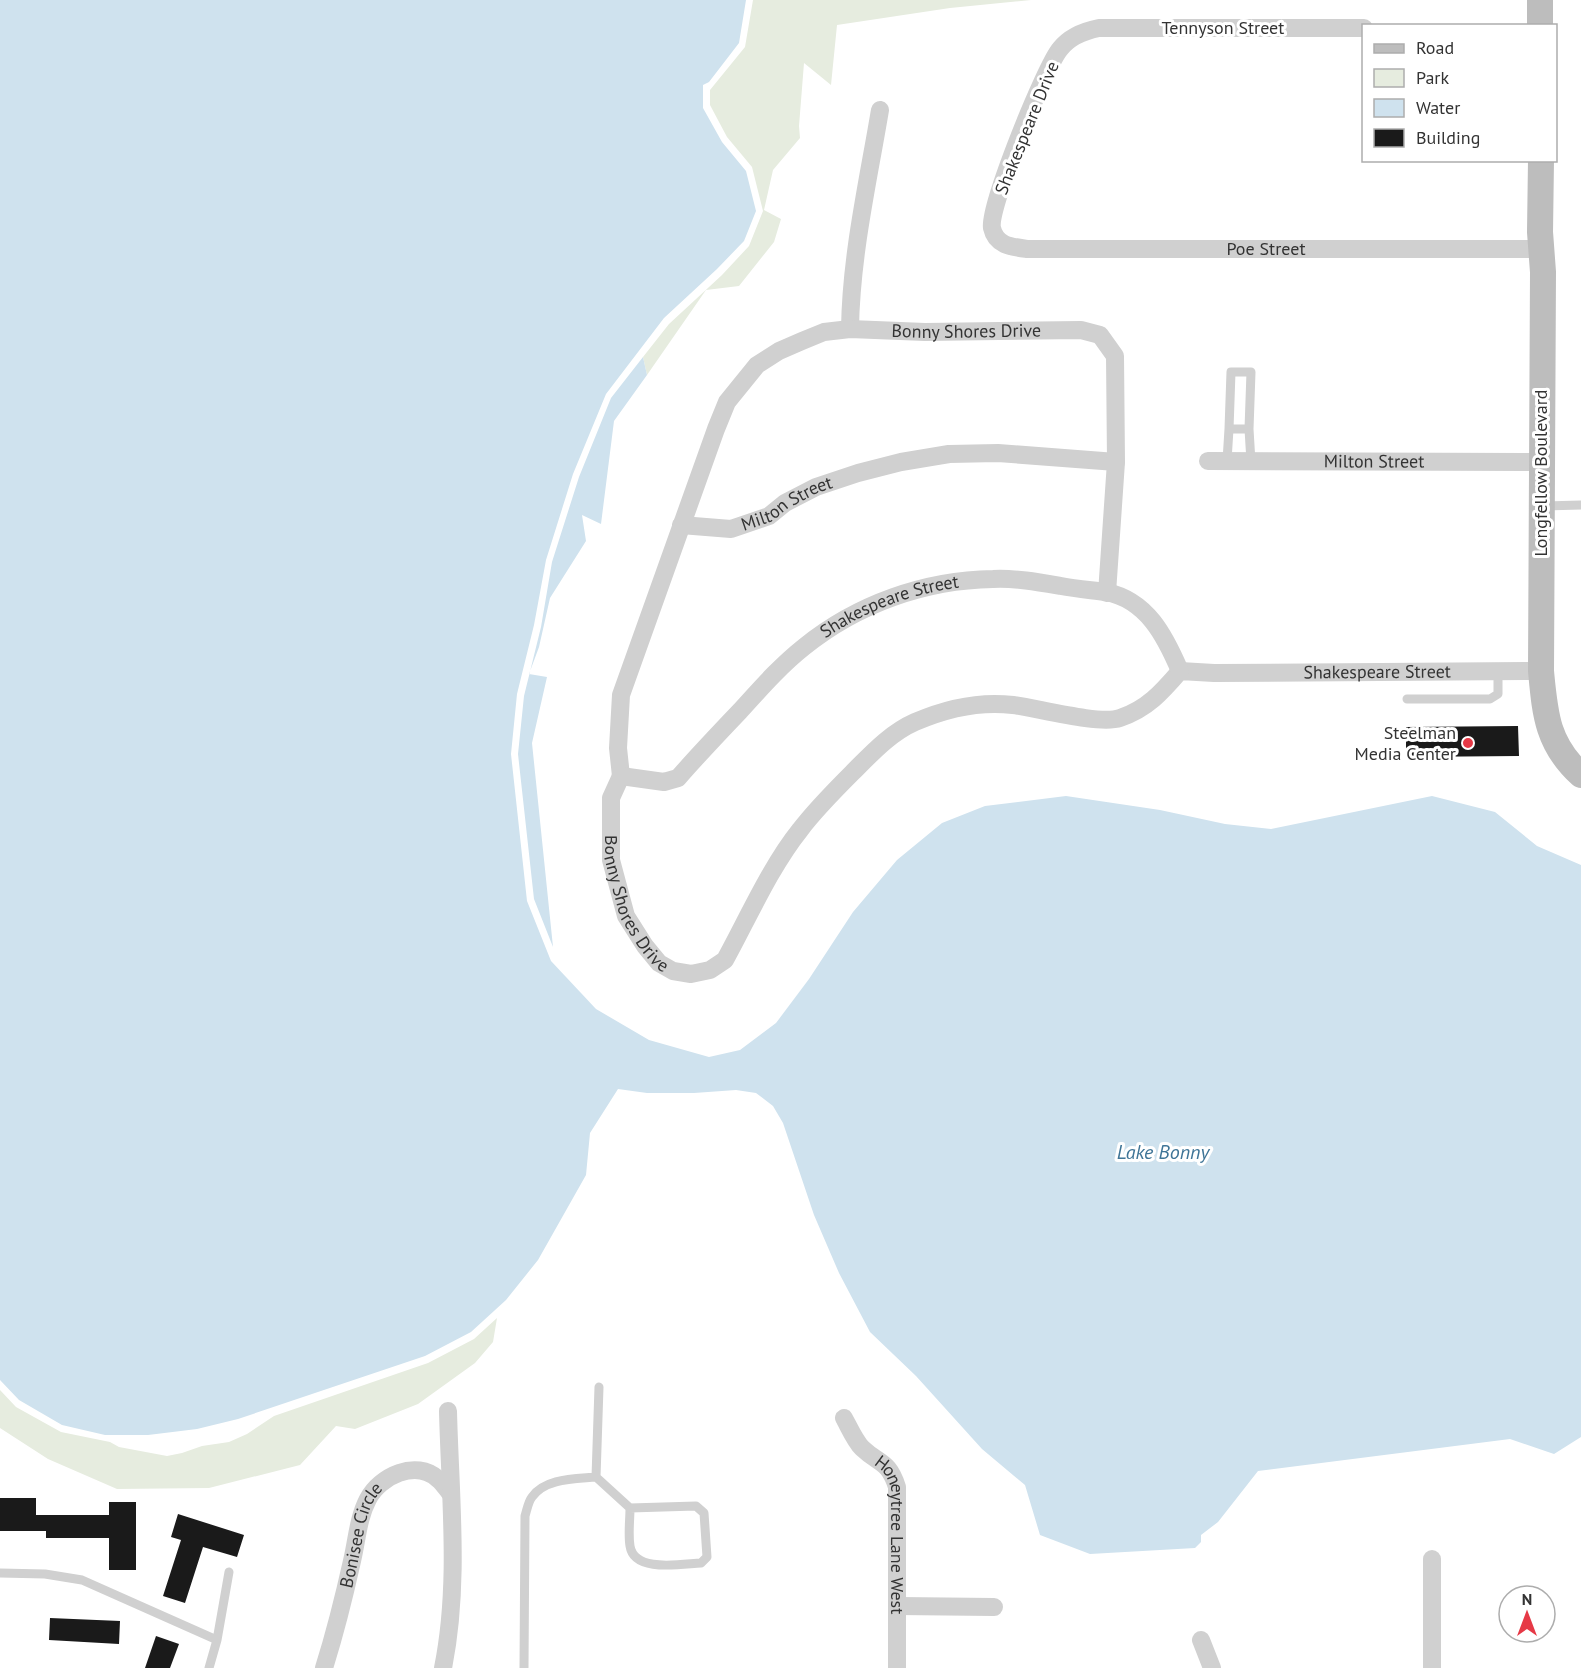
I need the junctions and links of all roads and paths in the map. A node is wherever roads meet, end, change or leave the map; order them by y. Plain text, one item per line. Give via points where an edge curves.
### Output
1 (1540, 0) edge
2 (1540, 24) edge
3 (1362, 28) edge
4 (1084, 31) joint
5 (880, 110) dead end
6 (1541, 162) edge
7 (996, 236) joint
8 (1541, 249) junction
9 (850, 329) junction
10 (1229, 429) junction
11 (1249, 429) junction
12 (1208, 461) dead end
13 (1227, 461) junction
14 (1116, 462) junction
15 (1251, 462) junction
16 (1541, 462) junction
17 (1581, 505) edge
18 (1542, 506) junction
19 (681, 525) junction
20 (1107, 593) junction
21 (1180, 671) junction
22 (1498, 671) junction
23 (1541, 671) junction
24 (1407, 699) dead end
25 (1581, 775) edge
26 (621, 776) junction
27 (599, 1387) dead end
28 (448, 1411) dead end
29 (844, 1418) dead end
30 (596, 1477) junction
31 (450, 1493) junction
32 (630, 1508) junction
33 (1432, 1559) dead end
34 (229, 1572) dead end
35 (0, 1573) edge
36 (898, 1606) junction
37 (994, 1608) dead end
38 (218, 1640) junction
39 (1202, 1641) dead end
40 (209, 1668) edge
41 (324, 1668) edge
42 (443, 1668) edge
43 (524, 1668) edge
44 (897, 1668) edge
45 (1212, 1668) edge
46 (1432, 1668) edge

1 - 2 street
3 - 4 street, Tennyson Street
4 - 7 street, Shakespeare Drive via 1059,51 1038,94 1009,162 993,216
5 - 9 street via 855,261
6 - 8 street, Longfellow Boulevard
7 - 8 street, Poe Street via 1006,246 1028,249
8 - 16 street, Longfellow Boulevard
9 - 14 street, Bonny Shores Drive via 1081,330 1100,335 1115,356
9 - 19 street, Bonny Shores Drive via 824,333 779,351 757,366 741,384 727,402
10 - 11 lane
10 - 11 lane via 1231,372 1251,372
10 - 13 lane
11 - 15 lane
12 - 13 street, Milton Street
13 - 15 street, Milton Street
14 - 19 street, Milton Street via 998,453 949,454 901,462 816,487 769,516 731,529
14 - 20 street, Bonny Shores Drive
15 - 16 street, Milton Street
16 - 18 street, Longfellow Boulevard
17 - 18 lane
18 - 23 street, Longfellow Boulevard
19 - 26 street via 621,695
20 - 21 street, Shakespeare Street via 1132,602 1147,614 1161,632
20 - 26 street, Shakespeare Street via 993,579 914,590 862,609 804,647 780,668 678,778 664,782
21 - 22 street, Shakespeare Street
21 - 26 street, Bonny Shores Drive via 1150,704 1118,719 991,704 935,715 892,736 800,829 725,960 710,970 691,974 673,971 659,963 626,916 611,860 611,798
22 - 23 street, Shakespeare Street
22 - 24 lane via 1498,694 1490,699
23 - 25 street, Longfellow Boulevard via 1553,739 1563,758
27 - 30 lane
28 - 31 street
29 - 36 street, Honeytree Lane West via 861,1447 885,1463 897,1487
30 - 32 lane
30 - 43 lane via 559,1481 531,1498 525,1516
31 - 41 street, Bonisee Circle via 437,1477 422,1470 401,1472 382,1482 369,1497 359,1520 344,1597
31 - 42 street via 451,1610
32 - 32 lane via 630,1547 635,1556 653,1565 701,1563 707,1557 704,1513 696,1506
33 - 46 street
34 - 38 lane
35 - 38 lane via 82,1580
36 - 37 street
36 - 44 street, Honeytree Lane West
38 - 40 lane
39 - 45 street

